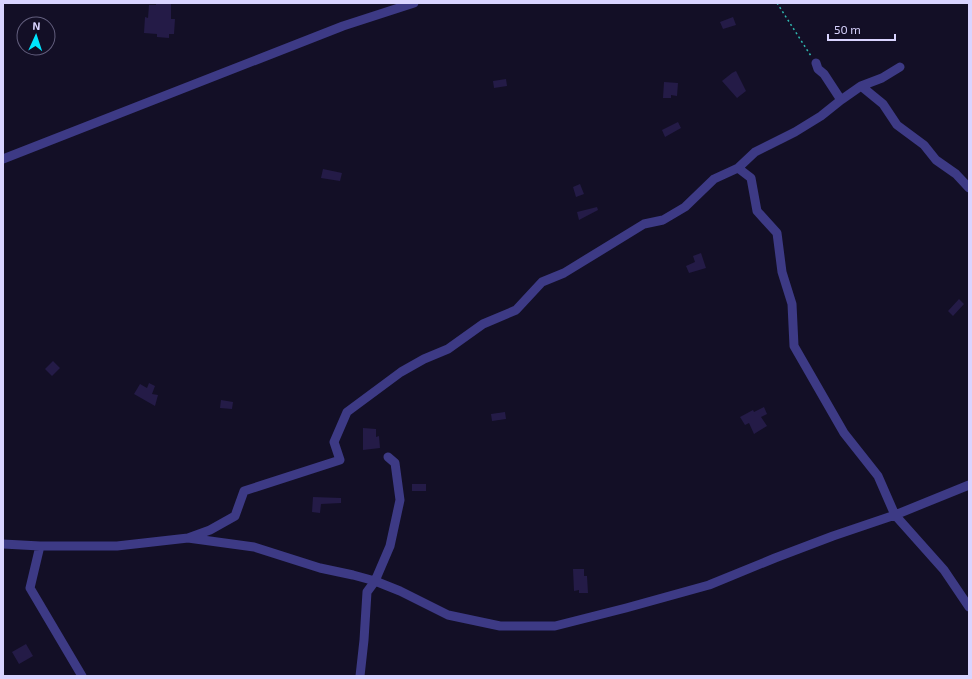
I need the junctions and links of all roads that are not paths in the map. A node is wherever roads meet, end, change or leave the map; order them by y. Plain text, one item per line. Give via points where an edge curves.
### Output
1 (414, 3) edge
2 (816, 63) road end
3 (900, 67) dead end
4 (861, 86) junction
5 (841, 100) junction
6 (3, 159) edge
7 (738, 168) junction
8 (969, 188) edge
9 (388, 457) dead end
10 (969, 486) edge
11 (895, 514) junction
12 (188, 538) junction
13 (3, 544) edge
14 (40, 546) junction
15 (374, 582) junction
16 (969, 607) edge
17 (82, 676) edge
18 (360, 676) edge

1 - 6 street via 343,26
2 - 5 street
3 - 4 street via 882,78
4 - 5 street
4 - 8 street via 883,104 897,126 924,145 936,160 956,174
5 - 7 street via 815,120 755,152
7 - 11 street via 751,178 757,211 777,233 782,272 792,304 794,346 844,433 878,476
7 - 12 street via 714,179 685,207 663,220 644,224 564,273 542,282 516,310 483,324 448,349 401,372 347,412 334,442 340,460 244,491 235,516 210,530
9 - 15 street via 395,463 400,500 390,546
10 - 11 street
11 - 15 street via 709,585 555,626 500,626 448,615
11 - 16 street via 944,570
12 - 14 street via 117,546
12 - 15 street via 254,547
13 - 14 street
14 - 17 street via 30,588
15 - 18 street via 367,592

